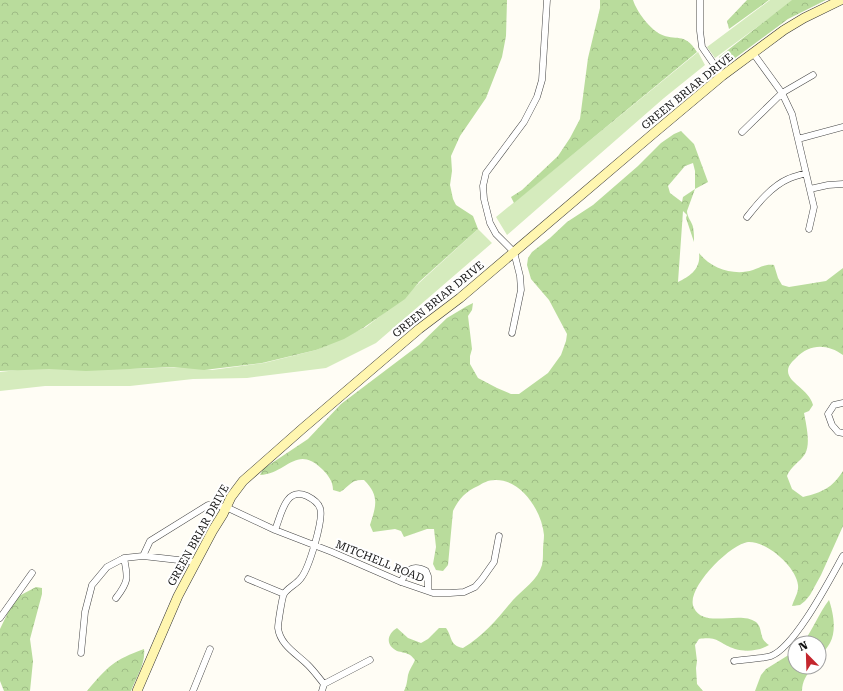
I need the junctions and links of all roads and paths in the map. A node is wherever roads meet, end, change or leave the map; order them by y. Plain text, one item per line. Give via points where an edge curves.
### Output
1 (547, 0) edge
2 (694, 0) edge
3 (700, 0) edge
4 (842, 0) edge
5 (700, 10) junction
6 (753, 53) junction
7 (813, 75) dead end
8 (722, 76) junction
9 (782, 94) junction
10 (843, 127) edge
11 (742, 132) dead end
12 (798, 138) junction
13 (806, 173) junction
14 (843, 184) edge
15 (810, 189) junction
16 (747, 217) dead end
17 (809, 229) dead end
18 (514, 252) junction
19 (512, 332) dead end
20 (843, 403) edge
21 (843, 433) edge
22 (226, 507) junction
23 (275, 530) junction
24 (499, 536) dead end
25 (315, 545) junction
26 (143, 556) junction
27 (843, 556) edge
28 (124, 558) junction
29 (196, 562) junction
30 (32, 573) dead end
31 (248, 579) dead end
32 (401, 582) junction
33 (428, 591) junction
34 (284, 594) junction
35 (116, 598) dead end
36 (0, 618) edge
37 (210, 649) dead end
38 (81, 653) dead end
39 (370, 660) dead end
40 (734, 660) dead end
41 (324, 684) junction
42 (138, 691) edge
43 (193, 691) edge
44 (322, 691) edge

1 - 18 street via 542,80 537,97 524,122 486,173 483,186 490,223 496,234
2 - 5 street
3 - 5 street
4 - 6 street, GREEN BRIAR DRIVE via 804,18
5 - 8 street via 702,47
6 - 8 street, GREEN BRIAR DRIVE
6 - 9 street
7 - 9 street
8 - 18 street, GREEN BRIAR DRIVE
9 - 11 street
9 - 12 street via 792,114
10 - 12 street
12 - 13 street
13 - 15 street
13 - 16 street via 778,185
14 - 15 street
15 - 17 street via 814,207
18 - 19 street via 521,290
18 - 22 street, GREEN BRIAR DRIVE via 419,329 243,481
20 - 21 street via 834,405 828,414 832,426
22 - 23 street, MITCHELL ROAD
22 - 26 street via 208,505 150,541
22 - 29 street, GREEN BRIAR DRIVE
23 - 25 street, MITCHELL ROAD
23 - 25 street via 287,499 302,494 314,500 322,512
24 - 33 street, MITCHELL ROAD via 494,562 475,587 464,592
25 - 32 street, MITCHELL ROAD
25 - 34 street via 302,577
26 - 28 street
26 - 29 street
27 - 40 street via 811,612 784,647 771,656
28 - 35 street via 126,585
28 - 38 street via 107,567 92,585 85,612
29 - 42 street, GREEN BRIAR DRIVE via 178,596
30 - 36 street
31 - 34 street
32 - 33 street, MITCHELL ROAD
32 - 33 street via 408,570 421,568 428,576
34 - 41 street via 278,628 283,641
37 - 43 street
39 - 41 street
41 - 44 street

